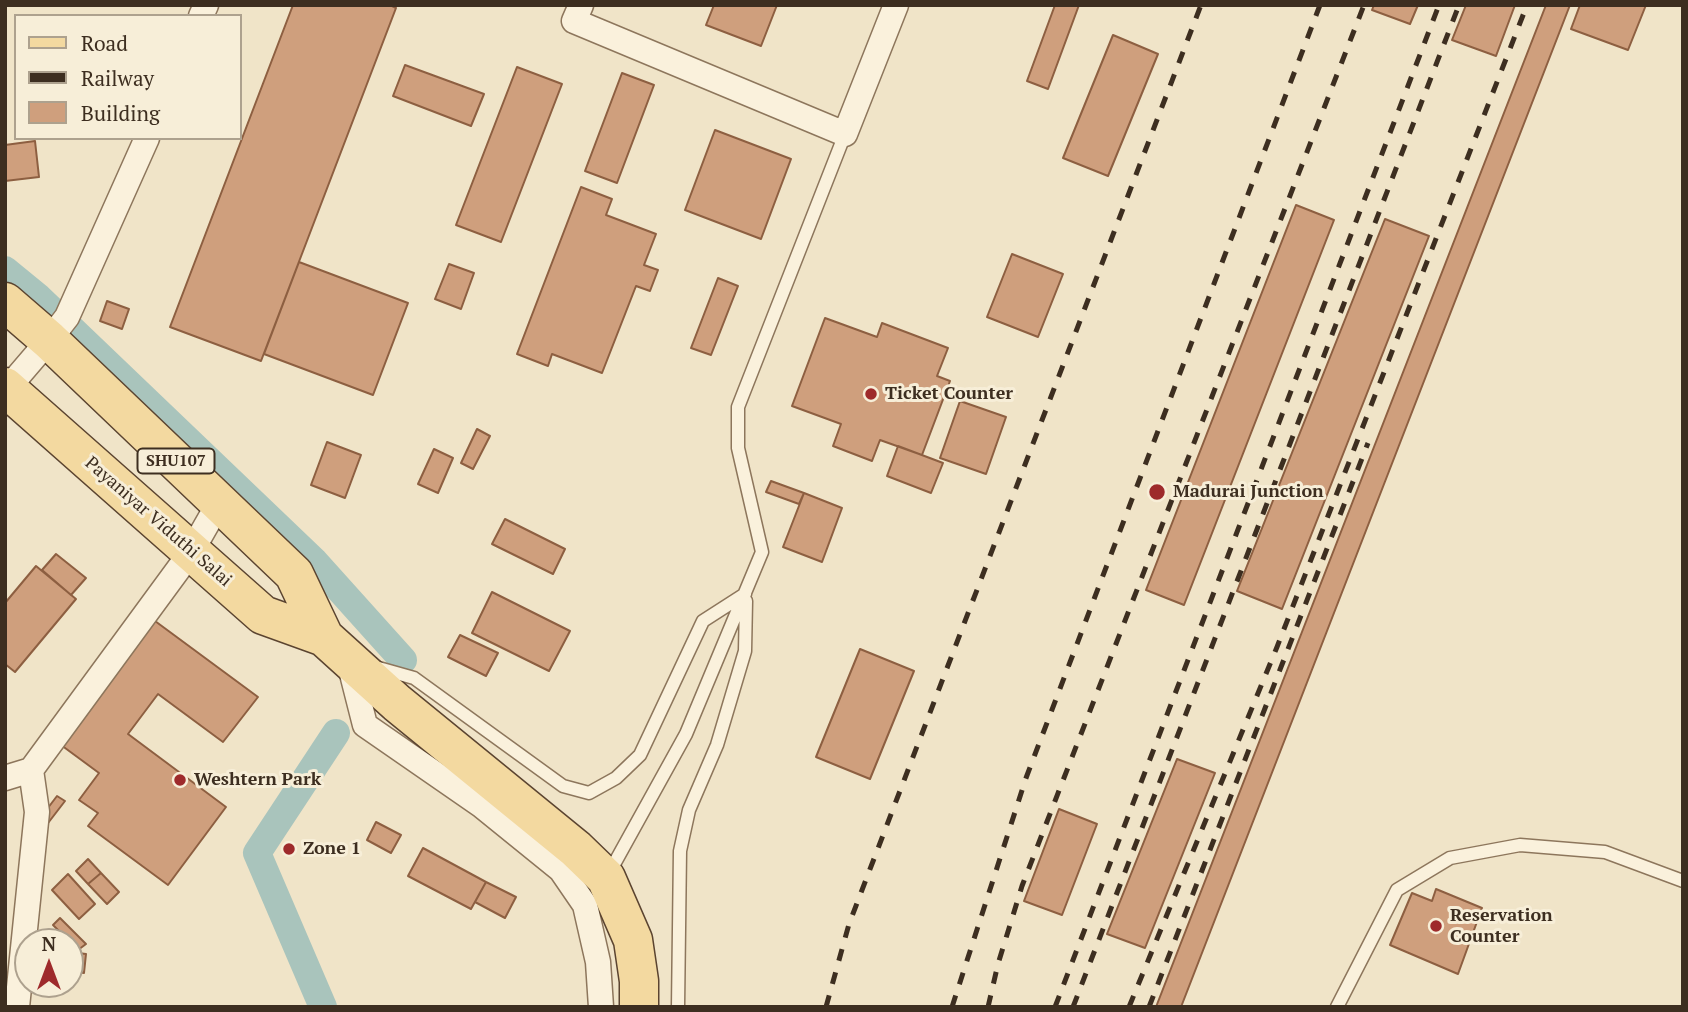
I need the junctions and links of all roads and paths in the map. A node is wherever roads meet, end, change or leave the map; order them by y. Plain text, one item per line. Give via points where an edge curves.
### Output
1 (581, 5) edge
2 (896, 5) edge
3 (845, 134) junction
4 (145, 140) edge
5 (5, 302) edge
6 (59, 327) junction
7 (6, 388) edge
8 (219, 503) junction
9 (191, 552) junction
10 (746, 594) junction
11 (336, 648) junction
12 (31, 770) junction
13 (5, 778) edge
14 (606, 878) junction
15 (1683, 881) edge
16 (17, 1007) edge
17 (601, 1007) edge
18 (639, 1007) edge
19 (678, 1007) edge
20 (1337, 1007) edge

1 - 3 street via 574,21
2 - 3 street
3 - 10 lane via 738,407 738,448 762,552
4 - 6 street
5 - 6 main road, Payaniyar Viduthi Salai / SHU107
6 - 7 street
6 - 8 main road, Payaniyar Viduthi Salai / SHU107
7 - 9 main road, Payaniyar Viduthi Salai / SHU107
8 - 9 street
8 - 11 main road, Payaniyar Viduthi Salai / SHU107 via 294,574
9 - 11 main road, Payaniyar Viduthi Salai / SHU107 via 263,615
9 - 12 street
10 - 11 lane via 703,621 640,755 616,778 589,793 563,786 414,678
10 - 14 lane via 686,734
10 - 19 lane via 745,651 717,745 689,810 680,851
11 - 14 main road, Payaniyar Viduthi Salai / SHU107
11 - 17 street via 365,725 482,806 561,870 585,905
12 - 13 street
12 - 16 street via 37,812
14 - 18 main road, SHU107 via 633,940
15 - 20 lane via 1605,852 1520,845 1450,858 1397,890

